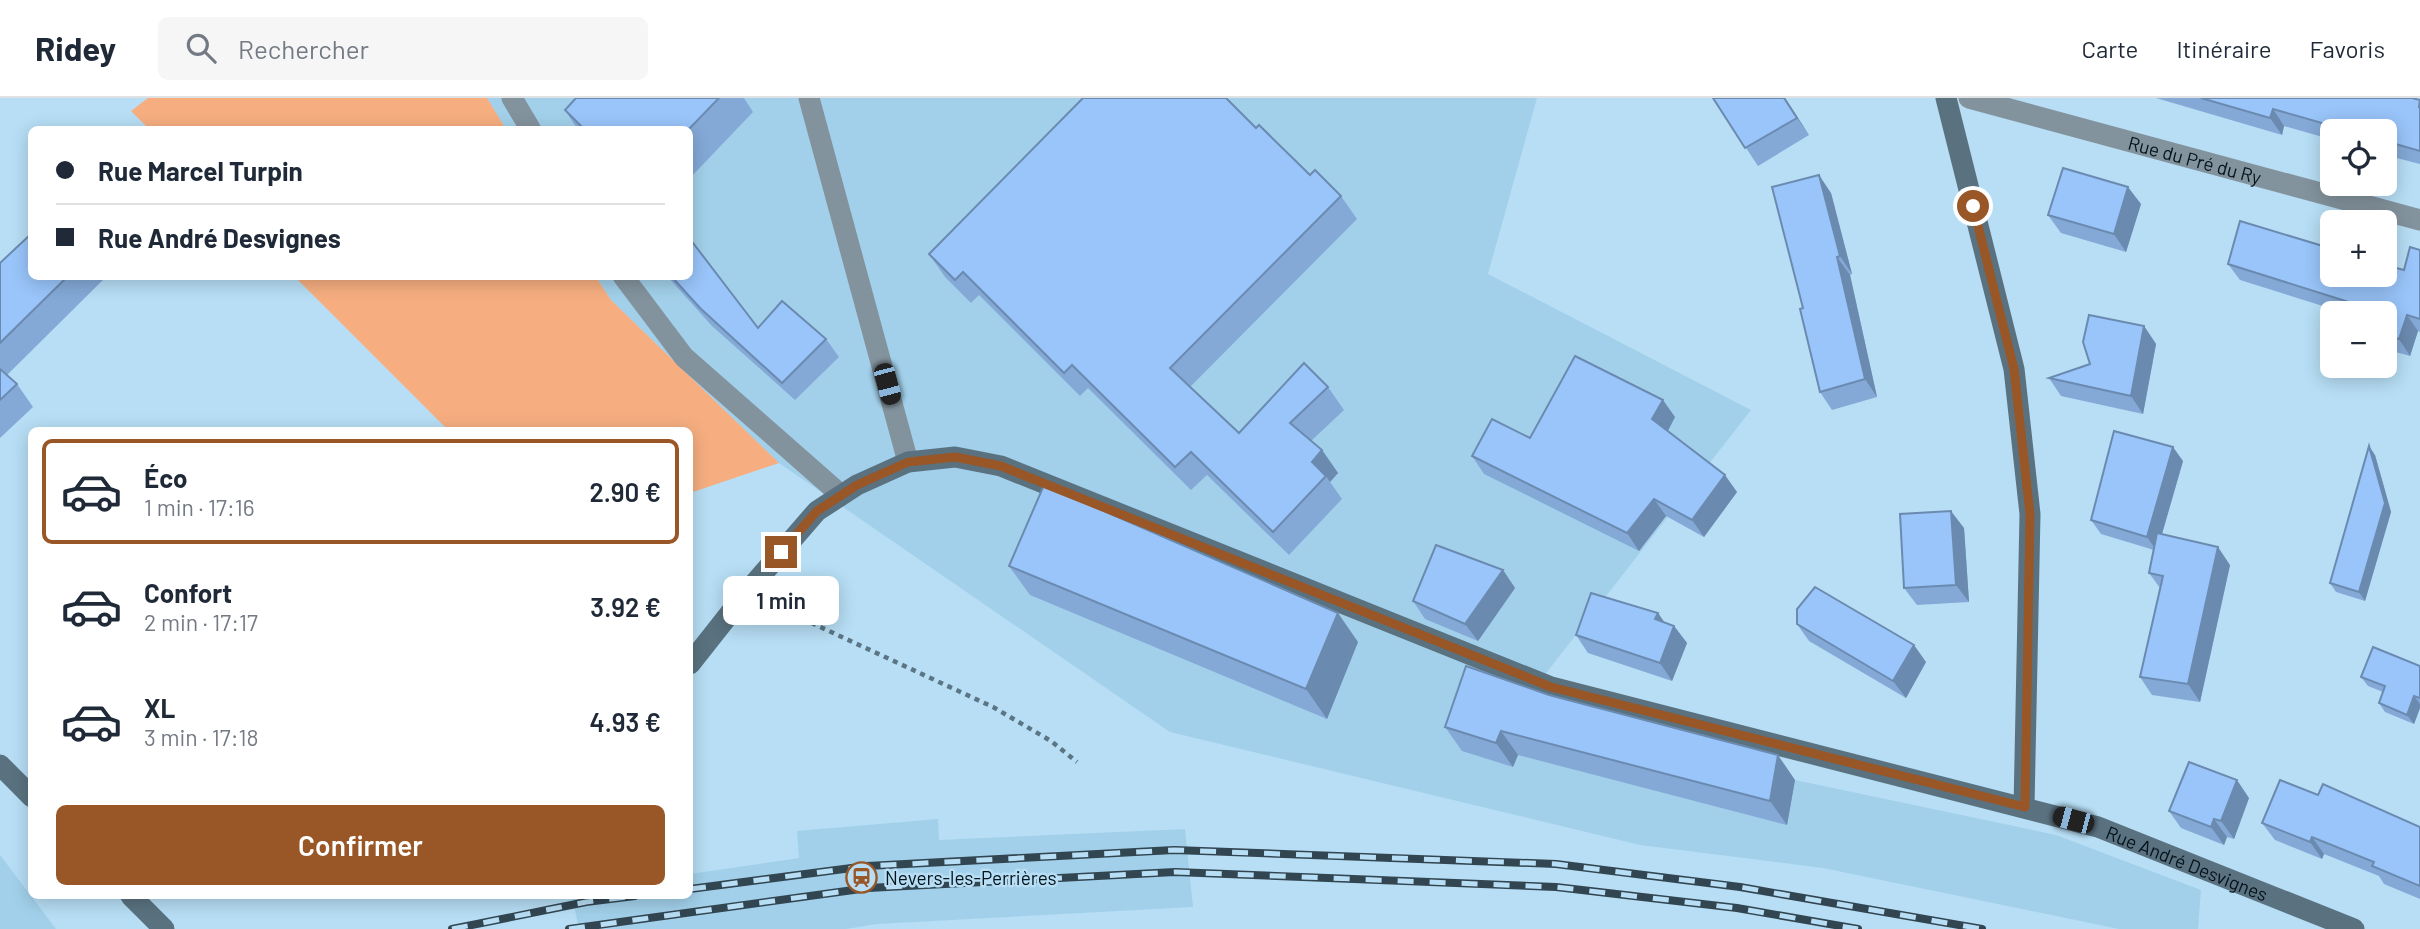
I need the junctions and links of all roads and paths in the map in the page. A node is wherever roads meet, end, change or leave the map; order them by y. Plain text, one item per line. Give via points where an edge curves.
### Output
1 (512, 98) edge
2 (809, 98) edge
3 (1947, 98) edge
4 (1969, 98) edge
5 (529, 126) edge
6 (2420, 220) edge
7 (626, 280) edge
8 (908, 462) junction
9 (841, 495) junction
10 (746, 593) junction
11 (693, 660) edge
12 (1077, 762) dead end
13 (0, 765) edge
14 (28, 792) edge
15 (2025, 807) junction
16 (139, 903) edge
17 (164, 929) edge
18 (2354, 929) edge

1 - 5 street
2 - 8 street
3 - 15 street via 2014,369 2030,514
4 - 6 street, Rue du Pré du Ry
7 - 9 street via 684,357
8 - 9 street, Rue André Desvignes
8 - 15 street, Rue André Desvignes via 955,457 1001,466 1551,687
9 - 10 street, Rue André Desvignes via 817,511
10 - 11 street, Rue André Desvignes
10 - 12 path via 993,707
13 - 14 street
15 - 18 street, Rue André Desvignes via 2098,827
16 - 17 street

